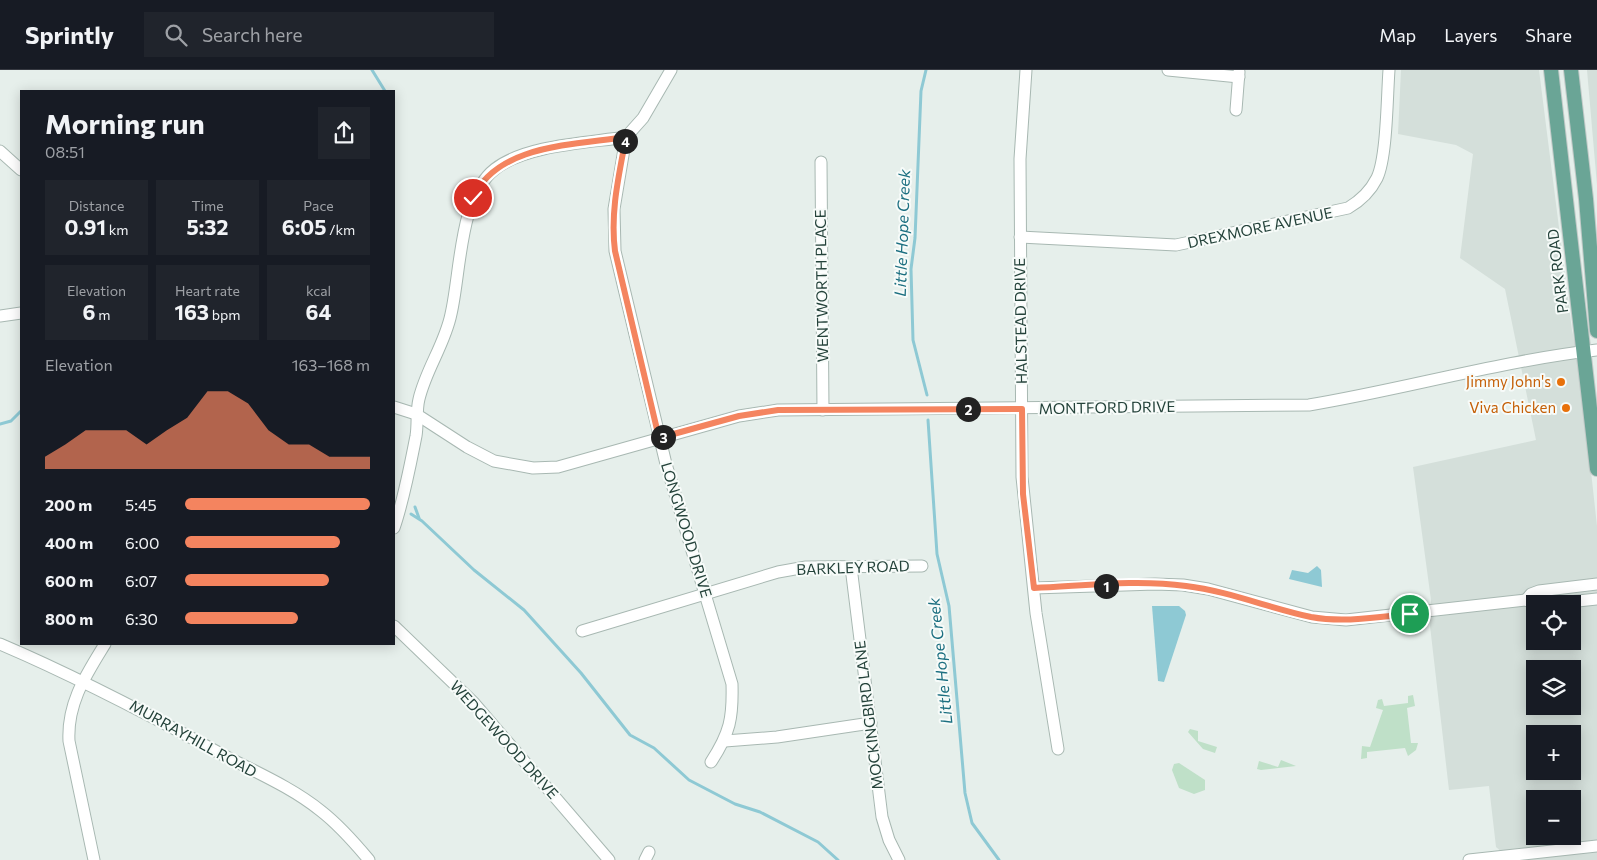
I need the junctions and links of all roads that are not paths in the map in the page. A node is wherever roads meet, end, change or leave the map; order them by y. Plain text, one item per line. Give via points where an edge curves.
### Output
1 (671, 70) edge
2 (1026, 70) edge
3 (1168, 70) edge
4 (1389, 70) edge
5 (1551, 70) edge
6 (1572, 70) edge
7 (1239, 74) edge
8 (1236, 110) dead end
9 (626, 137) junction
10 (0, 151) edge
11 (821, 162) dead end
12 (20, 169) edge
13 (1020, 238) junction
14 (1596, 297) edge
15 (20, 313) edge
16 (0, 316) edge
17 (1597, 331) edge
18 (1590, 351) edge
19 (395, 407) edge
20 (1022, 409) junction
21 (823, 410) junction
22 (416, 414) junction
23 (659, 438) junction
24 (1597, 468) edge
25 (395, 524) edge
26 (922, 566) dead end
27 (851, 567) junction
28 (1597, 584) edge
29 (1034, 588) junction
30 (706, 594) junction
31 (1531, 595) edge
32 (1597, 599) edge
33 (1581, 601) edge
34 (1526, 602) edge
35 (395, 627) edge
36 (582, 631) dead end
37 (0, 644) edge
38 (104, 645) edge
39 (84, 681) junction
40 (872, 723) junction
41 (725, 742) junction
42 (1058, 749) dead end
43 (711, 762) dead end
44 (1597, 846) edge
45 (94, 860) edge
46 (369, 860) edge
47 (608, 860) edge
48 (899, 860) edge
49 (1469, 860) edge

1 - 9 street via 643,118
2 - 13 street, HALSTEAD DRIVE via 1020,159
3 - 7 street
4 - 13 street, DREXMORE AVENUE via 1378,177 1370,190 1348,208 1176,245
5 - 18 main road, PARK ROAD
6 - 14 main road
7 - 8 street
9 - 22 street via 510,159 480,183 468,214 445,337 419,398
9 - 23 street, LONGWOOD DRIVE via 614,209 615,251
10 - 12 street
11 - 21 street, WENTWORTH PLACE
13 - 20 street, HALSTEAD DRIVE
14 - 17 main road
15 - 16 street
18 - 20 street, MONTFORD DRIVE via 1309,404
18 - 24 main road, PARK ROAD
19 - 22 street, MONTFORD DRIVE
20 - 21 street, MONTFORD DRIVE
20 - 29 street, HALSTEAD DRIVE via 1023,494
21 - 23 street, MONTFORD DRIVE via 778,410 739,416
22 - 23 street, MONTFORD DRIVE via 480,454 507,464 533,468 569,465
22 - 25 street via 416,436
23 - 30 street, LONGWOOD DRIVE
26 - 27 street, BARKLEY ROAD
27 - 30 street, BARKLEY ROAD via 806,567 778,572
27 - 40 street, MOCKINGBIRD LANE
28 - 31 street via 1539,591
29 - 34 street via 1183,585 1312,617 1346,620
29 - 42 street, HALSTEAD DRIVE
30 - 36 street, BARKLEY ROAD
30 - 41 street, LONGWOOD DRIVE via 732,684 732,715
32 - 33 street
35 - 47 street, WEDGEWOOD DRIVE via 474,703
37 - 39 street, MURRAYHILL ROAD
38 - 39 street
39 - 45 street via 70,710 69,741
39 - 46 street, MURRAYHILL ROAD via 291,792 327,817
40 - 41 street
40 - 48 street, MOCKINGBIRD LANE via 882,817
41 - 43 street, LONGWOOD DRIVE
44 - 49 street

